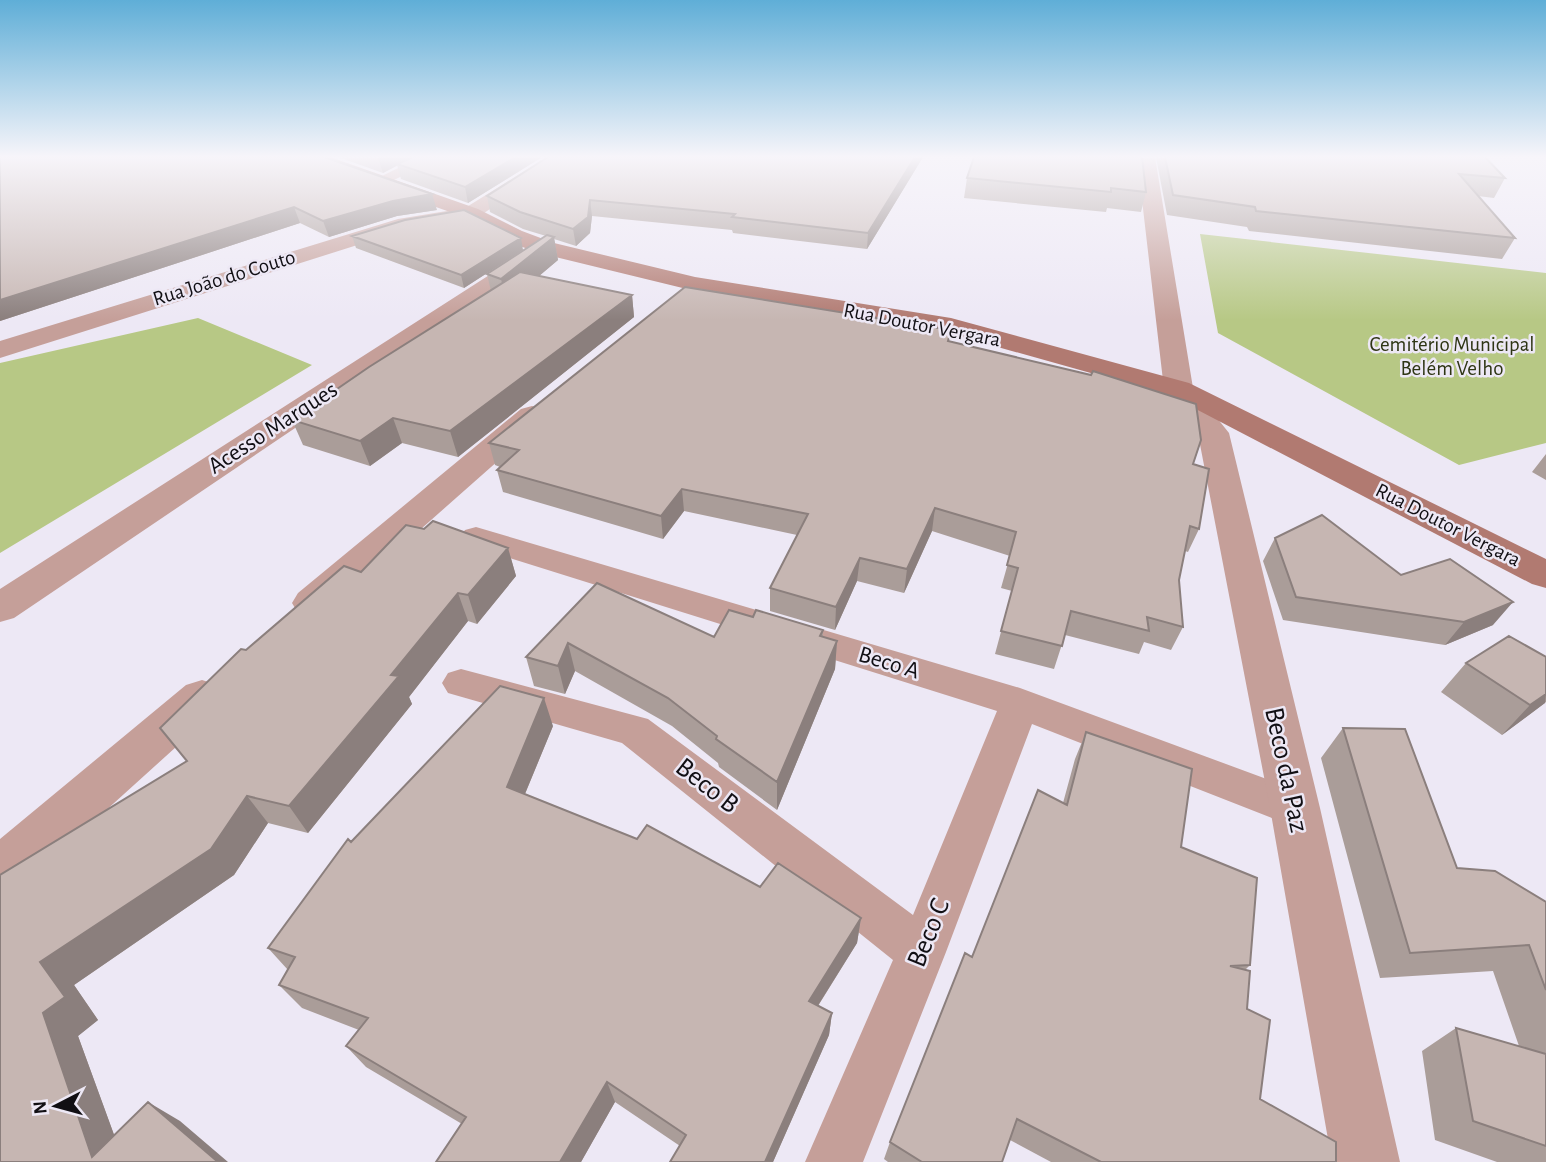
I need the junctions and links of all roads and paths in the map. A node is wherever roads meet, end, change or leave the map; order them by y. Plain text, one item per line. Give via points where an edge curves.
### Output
1 (466, 211) edge
2 (474, 211) edge
3 (1154, 211) edge
4 (471, 213) junction
5 (547, 248) junction
6 (695, 284) junction
7 (663, 310) edge
8 (0, 350) edge
9 (1179, 389) junction
10 (559, 394) edge
11 (476, 537) edge
12 (1546, 575) edge
13 (0, 608) edge
14 (285, 626) edge
15 (232, 671) edge
16 (461, 683) dead end
17 (1020, 703) junction
18 (1295, 808) junction
19 (0, 872) edge
20 (922, 952) junction
21 (834, 1162) edge
22 (1366, 1162) edge

1 - 4 main road, Rua Doutor Vergara
2 - 4 street, Rua João do Couto
3 - 9 street
4 - 5 main road, Rua Doutor Vergara via 503,232
4 - 8 street, Rua João do Couto via 405,223
5 - 6 main road, Rua Doutor Vergara
5 - 13 street, Acesso Marques
6 - 7 street
6 - 9 main road, Rua Doutor Vergara via 951,326
9 - 12 main road, Rua Doutor Vergara
9 - 18 street, Beco da Paz via 1213,433
10 - 14 street
11 - 17 lane, Beco A
15 - 19 street
16 - 20 lane, Beco B via 634,730
17 - 18 lane, Beco A
17 - 20 lane, Beco C
18 - 22 street, Beco da Paz
20 - 21 lane, Beco C

